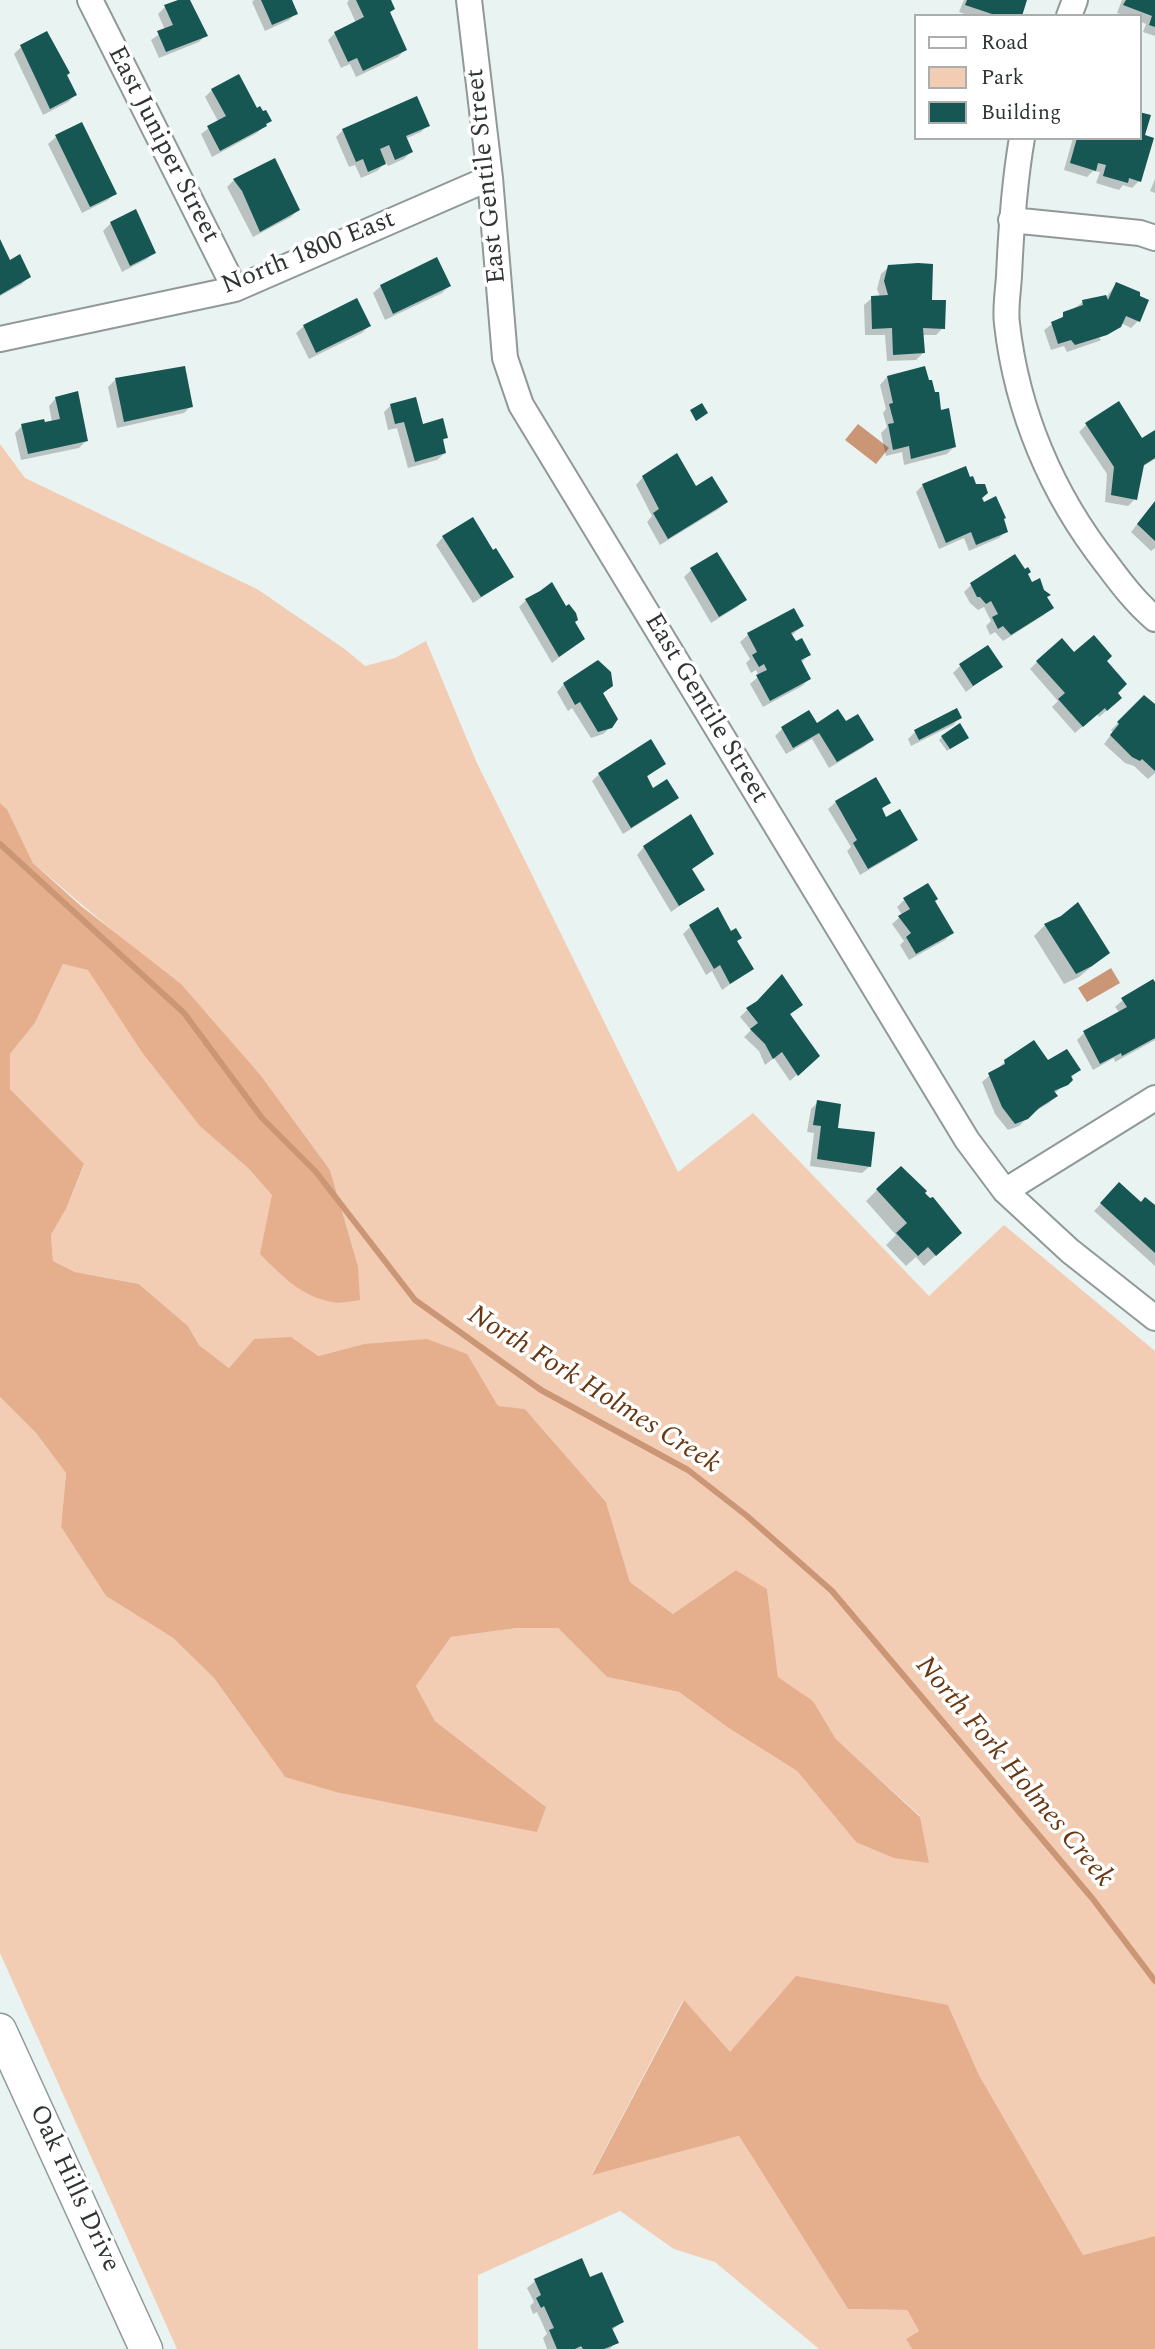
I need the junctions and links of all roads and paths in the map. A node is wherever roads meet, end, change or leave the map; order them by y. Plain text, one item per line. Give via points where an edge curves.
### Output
1 (90, 0) edge
2 (469, 0) edge
3 (1022, 140) edge
4 (490, 178) junction
5 (1011, 220) junction
6 (1155, 238) edge
7 (235, 289) junction
8 (0, 339) edge
9 (1155, 619) edge
10 (1155, 1098) edge
11 (1005, 1191) junction
12 (1155, 1318) edge
13 (0, 2029) edge
14 (146, 2349) edge

1 - 7 street, East Juniper Street
2 - 4 street, East Gentile Street
3 - 5 street
4 - 7 street, North 1800 East
4 - 11 street, East Gentile Street via 505,358 521,405 960,1129
5 - 6 street
5 - 9 street via 1007,323 1020,391 1038,449 1096,551
7 - 8 street, North 1800 East
10 - 11 street
11 - 12 street, East Gentile Street via 1070,1251
13 - 14 main road, Oak Hills Drive

